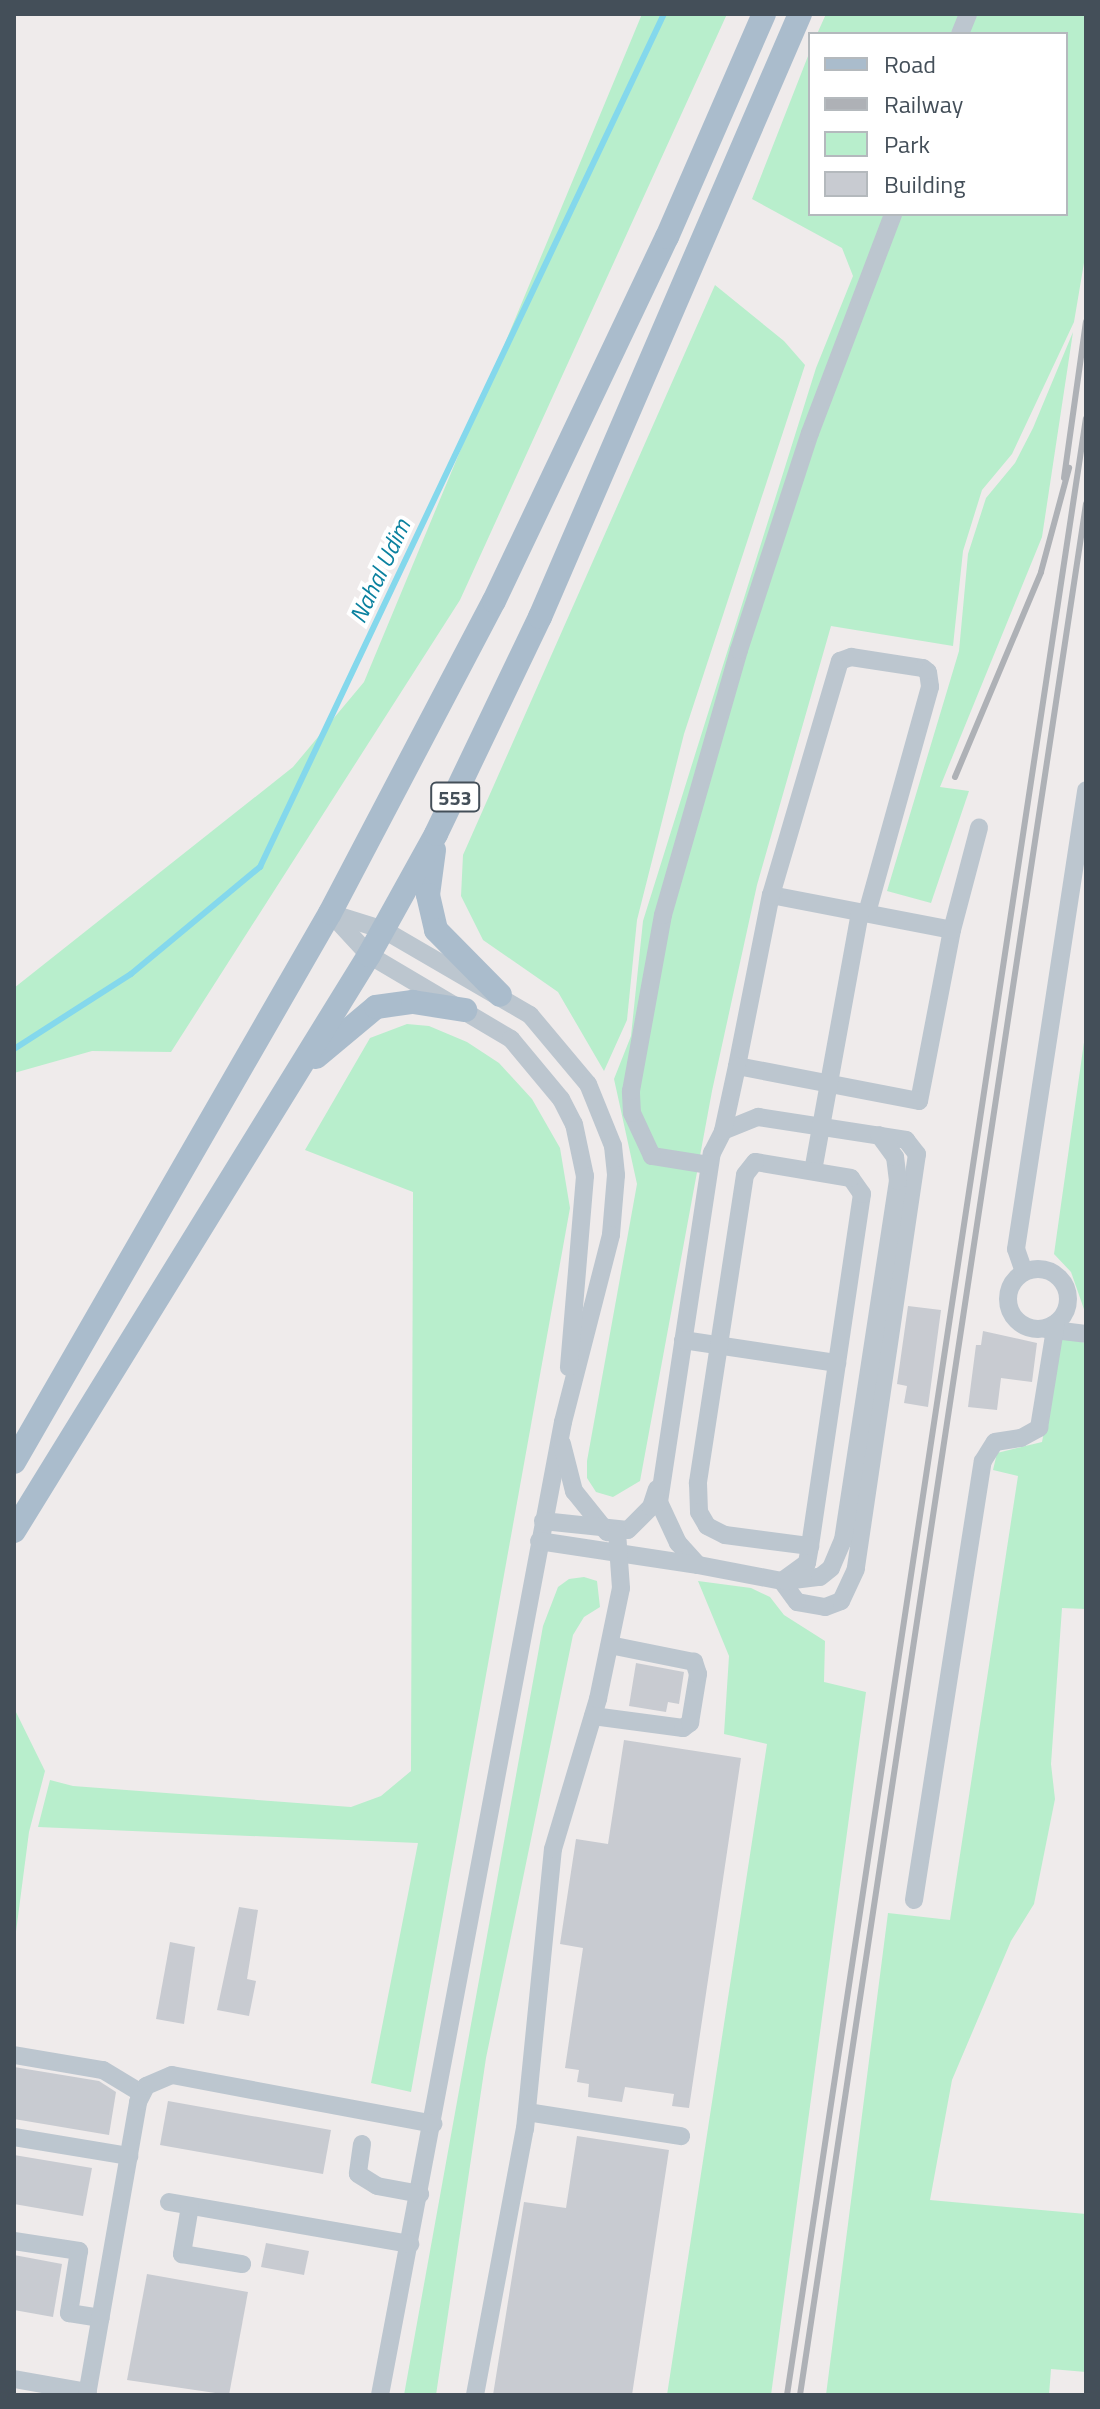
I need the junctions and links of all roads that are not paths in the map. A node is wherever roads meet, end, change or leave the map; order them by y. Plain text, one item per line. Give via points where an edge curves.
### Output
1 (764, 14) edge
2 (800, 14) edge
3 (892, 216) edge
4 (1086, 790) edge
5 (979, 828) dead end
6 (436, 834) junction
7 (771, 895) junction
8 (330, 913) junction
9 (863, 913) junction
10 (384, 930) junction
11 (952, 930) junction
12 (369, 955) junction
13 (500, 995) junction
14 (465, 1010) junction
15 (737, 1066) junction
16 (294, 1078) junction
17 (827, 1083) junction
18 (820, 1125) junction
19 (723, 1131) junction
20 (879, 1135) junction
21 (709, 1165) junction
22 (813, 1171) junction
23 (1024, 1272) junction
24 (1067, 1306) junction
25 (1050, 1327) junction
26 (1086, 1327) edge
27 (1086, 1334) edge
28 (683, 1340) junction
29 (718, 1345) junction
30 (837, 1363) junction
31 (562, 1430) junction
32 (14, 1462) edge
33 (659, 1485) junction
34 (543, 1521) junction
35 (14, 1531) edge
36 (612, 1532) junction
37 (539, 1541) junction
38 (810, 1546) junction
39 (621, 1553) junction
40 (698, 1565) junction
41 (782, 1581) junction
42 (610, 1645) junction
43 (593, 1716) junction
44 (914, 1900) dead end
45 (14, 2055) edge
46 (141, 2093) junction
47 (527, 2112) junction
48 (433, 2124) junction
49 (681, 2136) dead end
50 (14, 2137) edge
51 (362, 2144) dead end
52 (129, 2156) junction
53 (420, 2194) junction
54 (169, 2202) dead end
55 (190, 2206) junction
56 (14, 2241) edge
57 (410, 2244) junction
58 (242, 2264) dead end
59 (101, 2318) junction
60 (14, 2379) edge
61 (88, 2394) edge
62 (380, 2395) edge
63 (475, 2395) edge

1 - 8 main road, 553 via 540,513
2 - 6 main road, 553 via 534,631
3 - 21 street via 810,433 739,650 663,915 631,1091 632,1113 652,1156
4 - 23 street via 1016,1249
5 - 11 street
6 - 10 main road, 553
6 - 13 main road via 428,895 436,930
7 - 9 street
7 - 9 street via 840,661 851,657 923,668 930,687
7 - 15 street
8 - 10 street
8 - 12 street
8 - 32 main road, 553
9 - 11 street
9 - 17 street
10 - 12 main road, 553
10 - 13 street
11 - 17 street via 919,1101
12 - 14 street
12 - 16 main road, 553
13 - 31 street via 530,1015 569,1056 603,1113 613,1146 611,1235
14 - 16 main road via 413,1002 376,1007
14 - 31 street via 511,1039 545,1075 574,1124 583,1152 583,1230
15 - 17 street
15 - 19 street
16 - 35 main road, 553
17 - 18 street
18 - 19 street via 758,1117
18 - 20 street
18 - 22 street
19 - 21 street
20 - 41 street via 895,1157 898,1181 843,1540 831,1568 820,1577
20 - 41 street via 914,1146 917,1165 856,1569 841,1601 825,1607 797,1602
21 - 28 street
22 - 29 street via 749,1164
22 - 30 street via 851,1178 862,1186
23 - 24 street via 1044,1269 1061,1279
23 - 25 street via 1009,1291 1010,1309 1022,1323
24 - 25 street
24 - 26 street
25 - 27 street
25 - 44 street via 1039,1428 1021,1438 995,1442 983,1461
28 - 29 street
28 - 33 street
29 - 30 street
29 - 38 street via 697,1493 702,1520 725,1535
30 - 38 street
31 - 34 street
31 - 36 street via 574,1491
33 - 36 street via 641,1519
33 - 40 street via 668,1527
34 - 36 street
34 - 37 street
36 - 39 street
37 - 39 street
37 - 48 street
38 - 41 street via 807,1563
39 - 40 street
39 - 42 street via 621,1588
40 - 41 street
42 - 43 street
42 - 43 street via 694,1662 698,1674 690,1723 683,1728
43 - 47 street via 553,1849
45 - 46 street via 103,2070
46 - 48 street via 152,2081 172,2075
46 - 52 street
47 - 49 street
47 - 63 street
48 - 53 street
50 - 52 street
51 - 53 street via 358,2174 377,2186
52 - 59 street
53 - 57 street
54 - 55 street
55 - 57 street
55 - 58 street via 182,2254
56 - 59 street via 79,2251 69,2313
57 - 62 street
59 - 61 street
60 - 61 street

